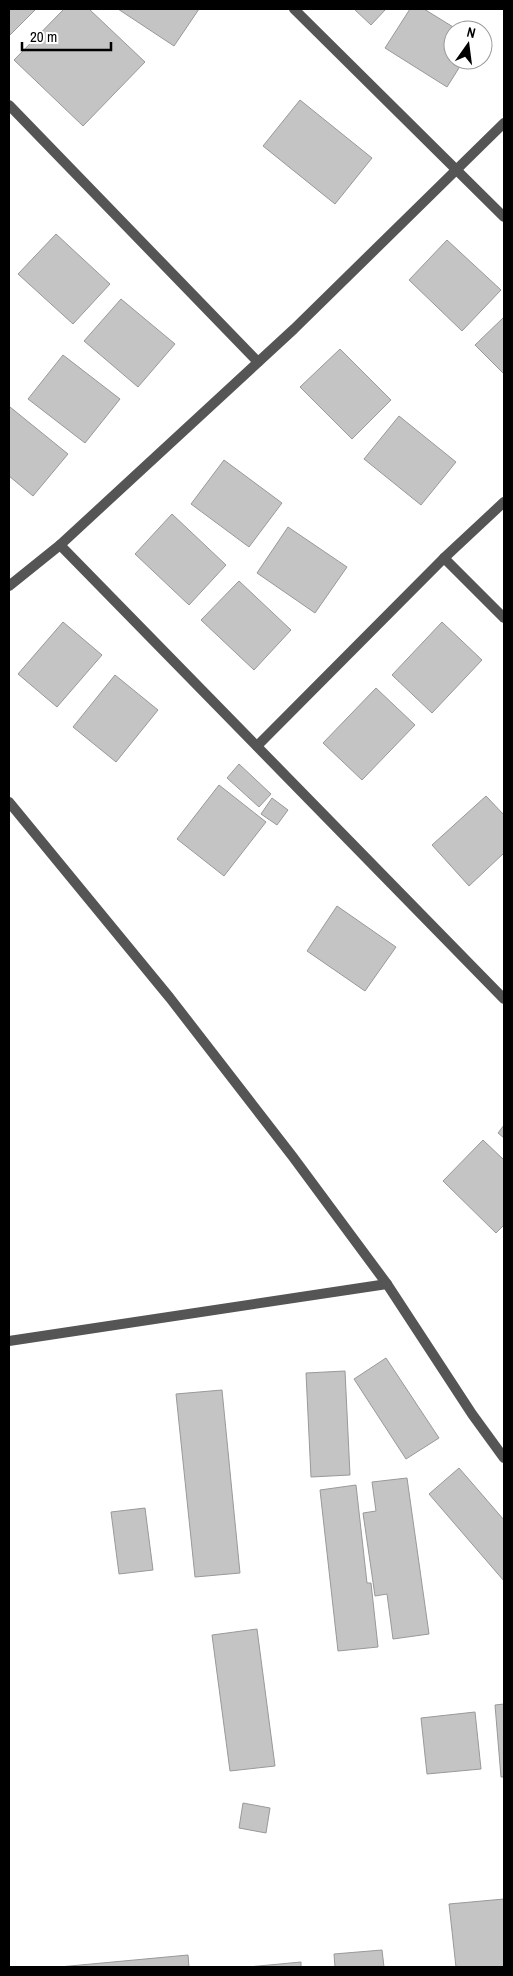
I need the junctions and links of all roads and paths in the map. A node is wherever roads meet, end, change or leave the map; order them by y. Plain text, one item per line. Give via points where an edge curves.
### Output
1 (294, 9) edge
2 (9, 104) edge
3 (504, 123) edge
4 (457, 169) junction
5 (504, 217) edge
6 (258, 362) junction
7 (504, 502) edge
8 (60, 545) junction
9 (444, 558) junction
10 (9, 586) edge
11 (504, 618) edge
12 (257, 746) junction
13 (9, 802) edge
14 (504, 999) edge
15 (387, 1284) junction
16 (9, 1341) edge
17 (504, 1458) edge

1 - 4 street
2 - 6 street
3 - 4 street
4 - 5 street
4 - 6 street
6 - 8 street
7 - 9 street
8 - 10 street
8 - 12 street
9 - 11 street
9 - 12 street
12 - 14 street
13 - 15 street via 170,998
15 - 16 street
15 - 17 street

